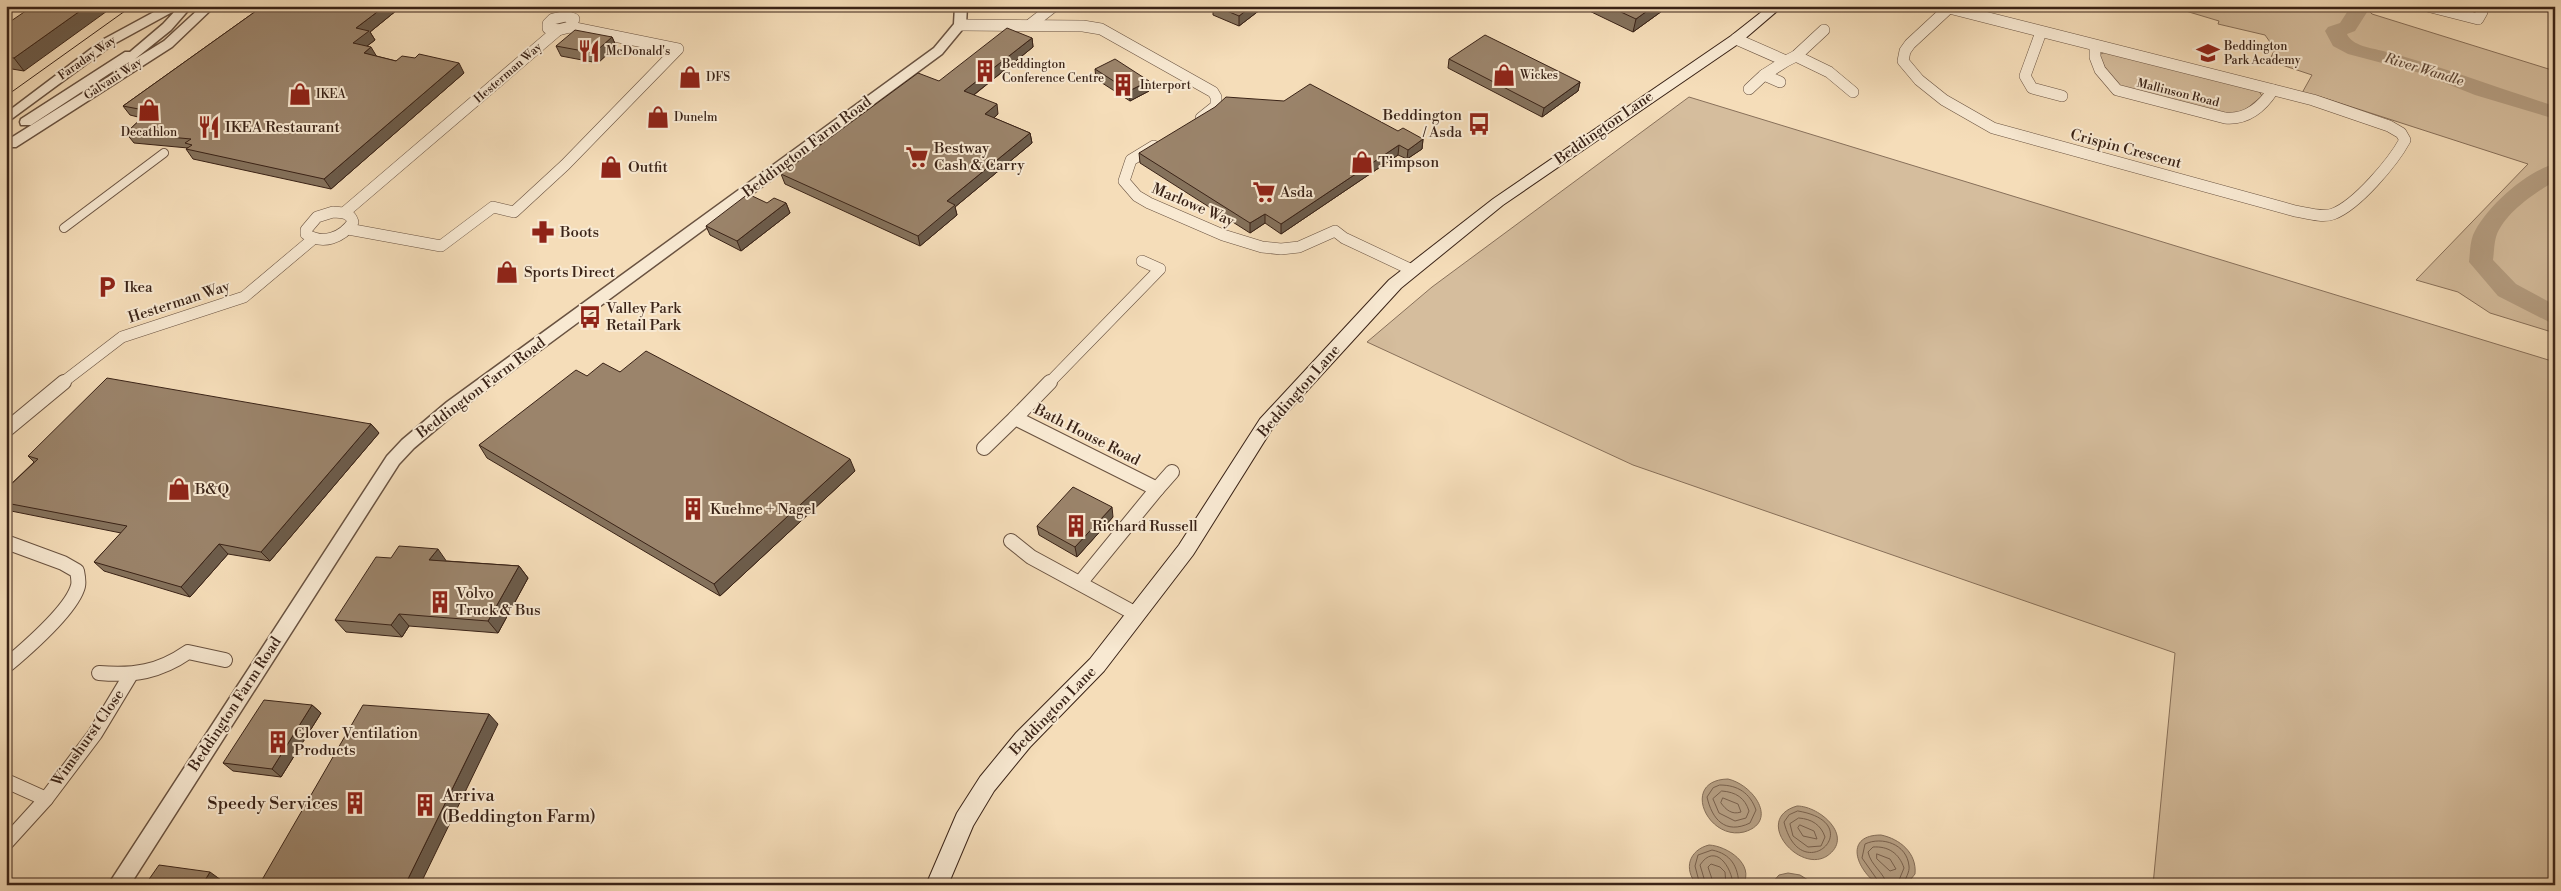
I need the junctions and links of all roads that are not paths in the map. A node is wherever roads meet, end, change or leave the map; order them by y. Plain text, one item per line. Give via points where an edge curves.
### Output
1 (174, 6) edge
2 (186, 6) edge
3 (209, 6) edge
4 (961, 6) edge
5 (1054, 6) edge
6 (1777, 6) edge
7 (2427, 6) edge
8 (1950, 7) edge
9 (2482, 12) dead end
10 (1030, 24) junction
11 (960, 25) junction
12 (1824, 30) dead end
13 (2041, 32) junction
14 (1736, 39) junction
15 (2095, 46) junction
16 (1791, 59) junction
17 (1764, 75) junction
18 (1780, 82) dead end
19 (47, 86) joint
20 (1749, 89) dead end
21 (2273, 90) junction
22 (1853, 92) dead end
23 (2062, 96) dead end
24 (6, 119) edge
25 (1192, 123) edge
26 (2405, 140) joint
27 (1163, 141) edge
28 (8, 142) edge
29 (164, 153) dead end
30 (345, 212) junction
31 (64, 228) dead end
32 (348, 229) junction
33 (314, 239) junction
34 (1142, 261) dead end
35 (1412, 270) junction
36 (1015, 418) junction
37 (6, 430) edge
38 (984, 448) dead end
39 (1172, 472) dead end
40 (1157, 489) junction
41 (1011, 541) dead end
42 (6, 542) edge
43 (1080, 583) junction
44 (1136, 614) junction
45 (225, 660) dead end
46 (6, 666) edge
47 (99, 673) dead end
48 (130, 676) junction
49 (6, 781) edge
50 (46, 798) junction
51 (6, 843) edge
52 (118, 885) edge
53 (937, 885) edge

1 - 19 street, Faraday Way via 108,42
2 - 28 street via 126,62
3 - 28 street, Galvani Way via 168,44
4 - 11 street
5 - 10 street
6 - 14 main road, Beddington Lane
7 - 9 street via 2478,19
8 - 13 street, Mallinson Road
8 - 26 street, Crispin Crescent via 1910,44 1903,62 1922,82 1968,116 2000,130 2323,216 2336,213 2350,202 2392,161
10 - 11 street
10 - 25 street via 1102,29 1212,92 1216,106
11 - 52 street, Beddington Farm Road via 938,51 453,406 408,444 393,460
12 - 16 street
13 - 15 street, Mallinson Road
13 - 23 street via 2026,76 2032,88
14 - 16 street
14 - 35 main road, Beddington Lane via 1505,198
15 - 21 street, Mallinson Road
15 - 21 street, Mallinson Road via 2095,57 2110,85 2117,90 2224,118 2235,120 2245,117 2267,100
16 - 17 street
16 - 22 street via 1829,72
17 - 18 street
17 - 20 street
19 - 24 street, Faraday Way
21 - 26 street, Mallinson Road via 2383,124 2401,133
27 - 35 street, Marlowe Way via 1131,160 1125,171 1124,181 1128,188 1149,203 1261,248 1299,247 1335,231
29 - 31 street
30 - 32 street via 353,222
30 - 32 street, Hesterman Way via 558,30 550,29 550,21 573,18 575,21 570,27 678,48 559,171 514,212 492,207 441,246
30 - 33 street via 325,214 310,222 306,234
32 - 33 street via 332,238
33 - 37 street, Hesterman Way via 244,297 122,337
34 - 36 street, Bath House Road via 1160,270
35 - 44 main road, Beddington Lane via 1395,284 1266,424 1186,550
36 - 38 street
36 - 40 street, Bath House Road
39 - 40 street
40 - 43 street
41 - 43 street via 1031,557
42 - 46 street via 63,562 78,571 78,585 71,600
43 - 44 street
44 - 53 main road, Beddington Lane via 1097,665 1023,740 987,784 965,820
45 - 48 street, Wimshurst Close via 188,652 169,666
47 - 48 street, Wimshurst Close
48 - 50 street, Wimshurst Close via 95,734
49 - 50 street, Wimshurst Close
50 - 51 street, Wimshurst Close

